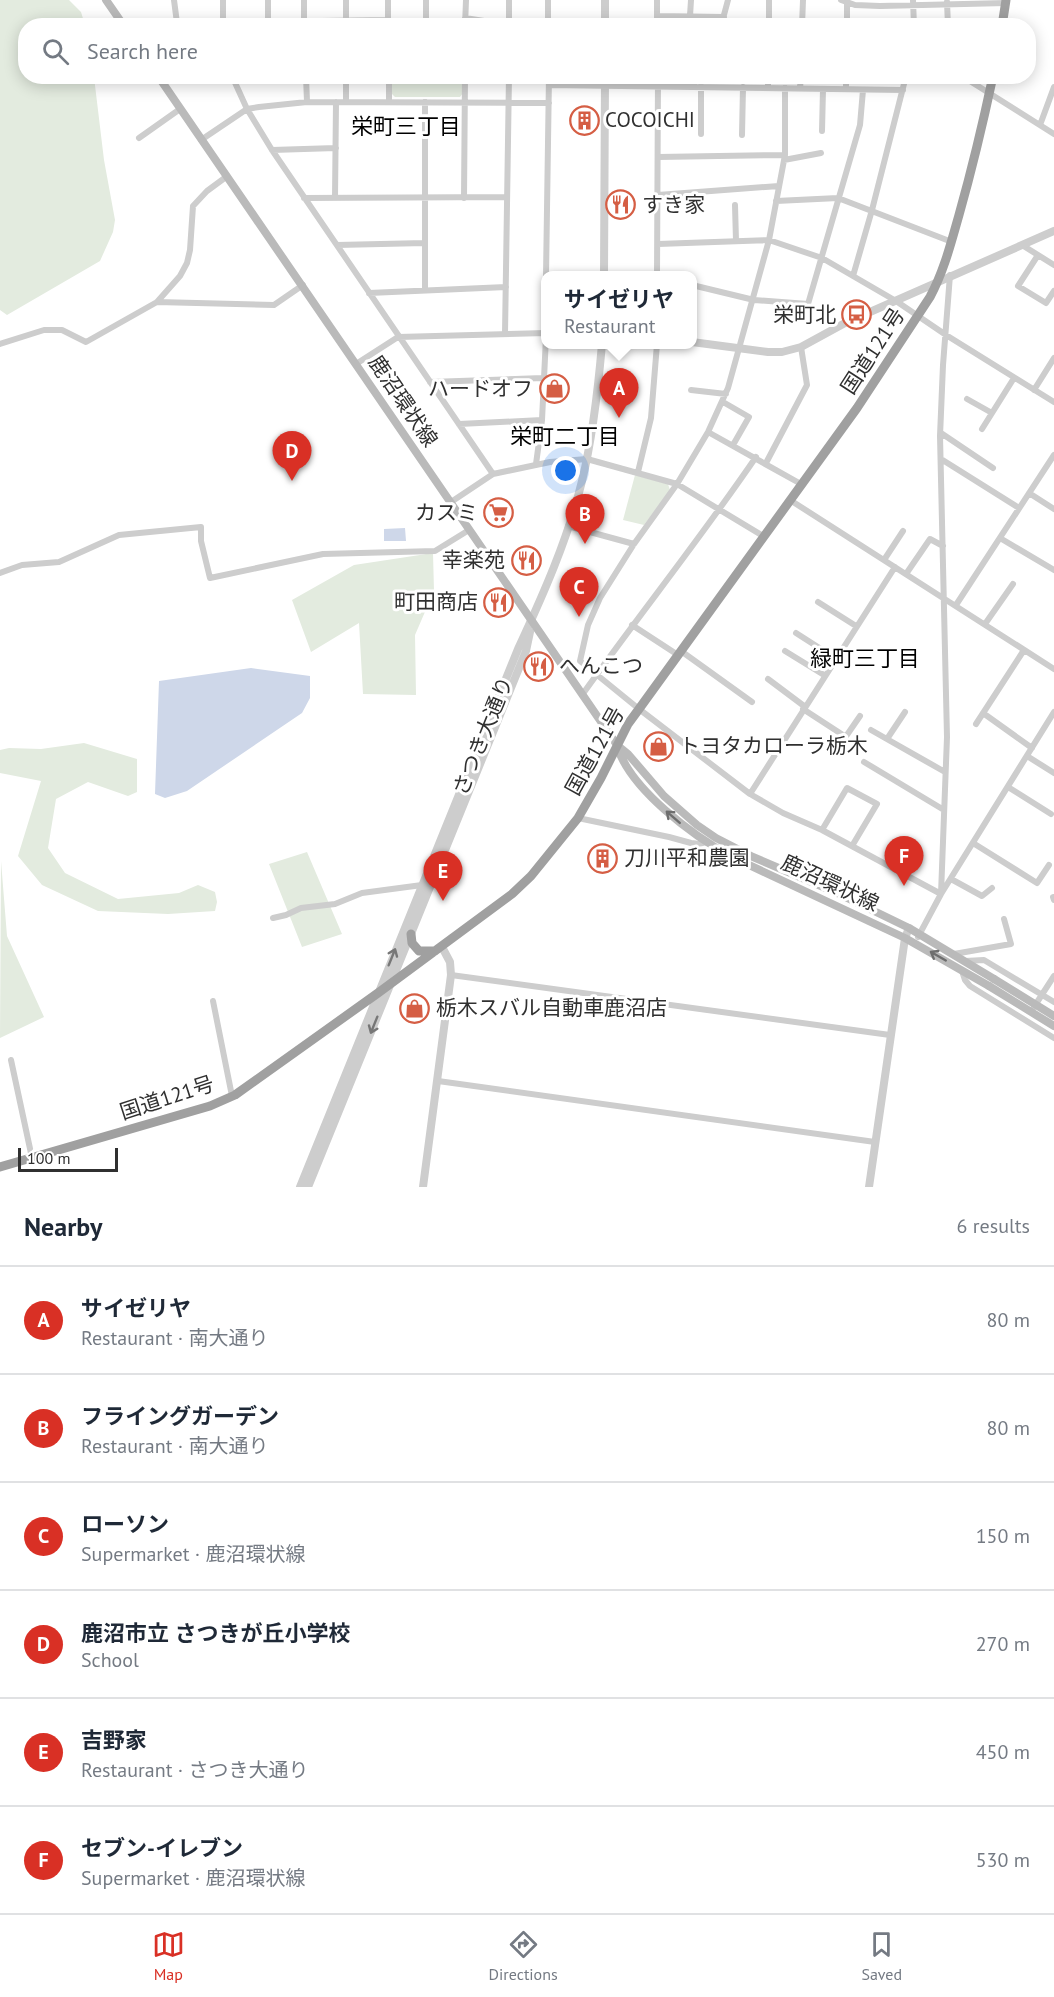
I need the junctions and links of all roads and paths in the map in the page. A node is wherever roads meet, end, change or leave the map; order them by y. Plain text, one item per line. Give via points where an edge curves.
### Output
1 (106, 0) edge
2 (174, 0) edge
3 (223, 0) edge
4 (268, 0) edge
5 (304, 0) edge
6 (345, 0) edge
7 (388, 0) edge
8 (426, 0) edge
9 (466, 0) edge
10 (509, 0) edge
11 (548, 0) edge
12 (605, 0) edge
13 (657, 0) edge
14 (691, 0) edge
15 (728, 0) edge
16 (769, 0) edge
17 (803, 0) edge
18 (845, 1) edge
19 (1006, 1) edge
20 (913, 2) edge
21 (947, 2) edge
22 (880, 3) edge
23 (657, 16) joint
24 (690, 16) junction
25 (724, 17) joint
26 (118, 18) edge
27 (175, 18) edge
28 (223, 18) edge
29 (268, 18) edge
30 (304, 18) edge
31 (346, 18) edge
32 (388, 18) edge
33 (426, 18) edge
34 (465, 18) edge
35 (511, 18) edge
36 (549, 18) edge
37 (605, 18) edge
38 (769, 18) edge
39 (802, 18) edge
40 (846, 18) edge
41 (914, 18) edge
42 (948, 18) edge
43 (1003, 18) edge
44 (163, 84) edge
45 (236, 84) edge
46 (306, 84) edge
47 (346, 84) edge
48 (389, 84) edge
49 (465, 84) edge
50 (509, 84) edge
51 (606, 84) edge
52 (800, 84) edge
53 (846, 84) edge
54 (904, 84) edge
55 (974, 84) edge
56 (991, 84) edge
57 (549, 85) joint
58 (658, 86) junction
59 (697, 86) junction
60 (606, 87) junction
61 (743, 87) junction
62 (768, 87) joint
63 (1054, 87) edge
64 (784, 88) junction
65 (800, 88) junction
66 (823, 88) junction
67 (846, 89) junction
68 (863, 90) junction
69 (903, 90) junction
70 (989, 94) junction
71 (307, 102) junction
72 (336, 102) junction
73 (346, 102) junction
74 (389, 102) junction
75 (425, 102) junction
76 (465, 103) junction
77 (508, 103) junction
78 (549, 103) junction
79 (180, 109) junction
80 (248, 109) junction
81 (1040, 125) junction
82 (822, 130) dead end
83 (701, 134) dead end
84 (1054, 134) edge
85 (742, 135) dead end
86 (138, 138) dead end
87 (201, 140) junction
88 (336, 148) junction
89 (272, 150) junction
90 (821, 153) dead end
91 (658, 156) junction
92 (784, 158) junction
93 (226, 177) junction
94 (779, 186) junction
95 (658, 195) junction
96 (507, 197) junction
97 (304, 198) junction
98 (335, 198) junction
99 (425, 198) junction
100 (464, 198) junction
101 (838, 198) junction
102 (776, 201) junction
103 (735, 205) dead end
104 (872, 210) junction
105 (1054, 231) edge
106 (770, 240) junction
107 (736, 241) junction
108 (952, 242) junction
109 (425, 243) junction
110 (658, 244) junction
111 (337, 245) junction
112 (1022, 245) junction
113 (1038, 255) junction
114 (822, 258) junction
115 (1054, 265) edge
116 (546, 271) edge
117 (604, 271) edge
118 (657, 271) edge
119 (853, 276) junction
120 (950, 276) junction
121 (938, 281) junction
122 (303, 285) junction
123 (697, 286) edge
124 (506, 287) junction
125 (425, 290) junction
126 (1054, 291) edge
127 (369, 293) junction
128 (754, 300) junction
129 (896, 301) junction
130 (157, 302) junction
131 (918, 315) junction
132 (505, 334) junction
133 (946, 334) junction
134 (541, 335) edge
135 (398, 337) junction
136 (697, 343) edge
137 (0, 344) edge
138 (801, 347) junction
139 (545, 349) edge
140 (602, 349) edge
141 (657, 349) edge
142 (740, 349) junction
143 (1054, 358) edge
144 (356, 364) junction
145 (543, 378) junction
146 (1014, 378) junction
147 (430, 382) junction
148 (691, 390) dead end
149 (1034, 390) junction
150 (726, 394) junction
151 (967, 399) dead end
152 (723, 402) junction
153 (1054, 402) edge
154 (992, 413) junction
155 (542, 420) junction
156 (459, 424) junction
157 (982, 429) dead end
158 (708, 432) junction
159 (940, 434) junction
160 (734, 445) junction
161 (1054, 454) edge
162 (756, 457) junction
163 (587, 459) junction
164 (941, 459) junction
165 (766, 463) junction
166 (536, 464) junction
167 (1051, 465) edge
168 (993, 468) dead end
169 (638, 472) junction
170 (493, 474) junction
171 (677, 484) junction
172 (801, 484) junction
173 (1029, 493) junction
174 (790, 500) junction
175 (451, 502) junction
176 (1019, 508) junction
177 (1054, 509) edge
178 (719, 510) junction
179 (568, 526) junction
180 (469, 530) junction
181 (903, 531) dead end
182 (763, 536) junction
183 (1000, 538) junction
184 (634, 544) junction
185 (943, 546) junction
186 (884, 560) junction
187 (895, 567) junction
188 (1054, 570) edge
189 (0, 573) edge
190 (906, 574) junction
191 (1013, 584) dead end
192 (944, 597) junction
193 (818, 602) dead end
194 (956, 605) junction
195 (532, 619) junction
196 (986, 624) junction
197 (632, 625) junction
198 (856, 626) junction
199 (796, 633) dead end
200 (1024, 650) junction
201 (785, 651) dead end
202 (679, 653) junction
203 (835, 658) junction
204 (1054, 669) edge
205 (597, 674) junction
206 (824, 675) junction
207 (768, 679) dead end
208 (582, 695) junction
209 (752, 702) dead end
210 (803, 707) junction
211 (639, 709) junction
212 (905, 712) dead end
213 (1054, 712) edge
214 (983, 713) junction
215 (860, 716) dead end
216 (976, 724) dead end
217 (871, 730) dead end
218 (846, 736) junction
219 (887, 739) junction
220 (617, 745) junction
221 (840, 745) dead end
222 (1032, 748) junction
223 (1027, 756) junction
224 (864, 762) dead end
225 (945, 772) junction
226 (1054, 773) edge
227 (1008, 787) junction
228 (750, 794) junction
229 (944, 810) junction
230 (1051, 814) dead end
231 (578, 818) junction
232 (822, 830) junction
233 (706, 842) junction
234 (973, 843) junction
235 (852, 846) junction
236 (1049, 865) dead end
237 (951, 879) junction
238 (422, 885) junction
239 (992, 888) dead end
240 (941, 894) junction
241 (273, 918) dead end
242 (1004, 919) dead end
243 (909, 928) junction
244 (411, 934) junction
245 (919, 934) junction
246 (905, 938) junction
247 (914, 943) junction
248 (438, 949) junction
249 (954, 954) junction
250 (963, 965) junction
251 (451, 975) junction
252 (1054, 976) edge
253 (991, 982) junction
254 (391, 983) junction
255 (378, 993) junction
256 (1042, 995) junction
257 (213, 1001) dead end
258 (1054, 1002) edge
259 (1054, 1016) edge
260 (1026, 1021) junction
261 (1054, 1026) edge
262 (890, 1035) junction
263 (1054, 1038) edge
264 (11, 1060) dead end
265 (438, 1081) junction
266 (232, 1096) junction
267 (875, 1142) junction
268 (32, 1158) junction
269 (0, 1167) edge
270 (300, 1187) edge
271 (309, 1187) edge
272 (423, 1187) edge
273 (869, 1187) edge

1 - 26 main road
2 - 27 street
3 - 28 street
4 - 29 street
5 - 30 street
6 - 31 street
7 - 32 street
8 - 33 street
9 - 34 street
10 - 35 street
11 - 36 street
12 - 37 street
13 - 23 street
14 - 24 street
15 - 25 street
16 - 38 street
17 - 39 street
18 - 22 street
18 - 40 street
19 - 21 street
19 - 43 highway
20 - 21 street
20 - 22 street
20 - 41 street
21 - 42 street
23 - 24 street
24 - 25 street
44 - 79 main road, 鹿沼環状線
45 - 80 street
46 - 71 street
47 - 73 street
48 - 74 street
49 - 76 street
50 - 77 street
51 - 60 street
52 - 65 street
53 - 67 street
54 - 69 street
55 - 70 street
56 - 70 highway, 国道121号
57 - 60 street
57 - 78 street
58 - 59 street
58 - 60 street
58 - 91 street
59 - 61 street
59 - 83 street
60 - 117 street
61 - 62 street
61 - 85 street
62 - 64 street
63 - 81 street
64 - 65 street
64 - 92 street
65 - 66 street
66 - 67 street
66 - 82 street
67 - 68 street
68 - 69 street
68 - 101 street via 860,126
69 - 104 street
70 - 81 street
70 - 108 highway, 国道121号
71 - 72 street
71 - 80 street
72 - 73 street
72 - 88 street
73 - 74 street
74 - 75 street
75 - 76 street
75 - 99 street
76 - 77 street
76 - 100 street
77 - 78 street
77 - 96 street
78 - 116 street
79 - 86 street
79 - 87 main road, 鹿沼環状線
80 - 87 street
80 - 89 street
81 - 84 street
87 - 93 main road, 鹿沼環状線
88 - 89 street
88 - 98 street
89 - 97 street
90 - 92 street
91 - 92 street
91 - 95 street
92 - 94 street
93 - 122 main road, 鹿沼環状線
93 - 130 street via 193,206 187,263
94 - 95 street
94 - 102 street
95 - 110 street
96 - 100 street
96 - 124 street
97 - 98 street
97 - 111 street
98 - 99 street
99 - 100 street
99 - 109 street
101 - 102 street
101 - 104 street
101 - 114 street
102 - 106 street
103 - 107 street
104 - 108 street
104 - 119 street
105 - 112 street
106 - 107 street
106 - 114 street
106 - 128 street
107 - 110 street
108 - 121 highway, 国道121号
109 - 111 street
109 - 125 street
110 - 118 street
111 - 127 street
112 - 113 street
112 - 120 street
113 - 115 street
113 - 126 street via 1018,286 1046,303
114 - 119 street
114 - 128 street via 808,304
119 - 129 street
120 - 121 street
120 - 133 street
121 - 129 street
121 - 131 highway, 国道121号
122 - 130 street via 274,304
122 - 144 main road, 鹿沼環状線
123 - 128 street
124 - 125 street
124 - 132 street
125 - 127 street
127 - 135 street
128 - 142 street
129 - 131 street
129 - 138 street
130 - 137 street via 86,342 62,330 44,330
131 - 133 street
131 - 172 highway, 国道121号 via 858,408
132 - 134 street
132 - 135 street
133 - 146 street
133 - 159 street
135 - 144 street
135 - 147 street
136 - 142 street
138 - 142 street via 775,352
138 - 165 street via 807,385
139 - 145 street
140 - 163 street
141 - 169 street via 651,418
142 - 150 street
143 - 149 street
144 - 175 main road, 鹿沼環状線
145 - 147 street
145 - 155 street
146 - 149 street
146 - 154 street
147 - 156 street
148 - 150 street
149 - 153 street
150 - 152 street
151 - 154 street
152 - 158 street
152 - 160 street via 749,417
154 - 157 street
155 - 156 street
155 - 166 street
156 - 170 street
158 - 160 street
158 - 171 street
159 - 164 street
159 - 168 street
160 - 162 street
161 - 167 street
162 - 165 street
162 - 178 street
163 - 166 street
163 - 169 street
163 - 179 street
164 - 176 street
164 - 185 street
165 - 172 street
166 - 170 street
167 - 173 street
169 - 171 street
170 - 175 street
171 - 178 street
171 - 184 street
172 - 174 highway, 国道121号
173 - 176 street
173 - 177 street
174 - 182 highway, 国道121号
174 - 186 street
175 - 180 main road, 鹿沼環状線
176 - 183 street
178 - 182 street
178 - 197 street
179 - 184 street
179 - 195 street
180 - 189 street via 435,551 323,554 210,578 201,527 152,531 119,535 59,562 22,565
180 - 195 main road, 鹿沼環状線
181 - 186 street
182 - 202 highway, 国道121号
183 - 188 street
183 - 194 street
184 - 205 street via 588,625 580,661
185 - 190 street via 930,539
185 - 192 street
186 - 187 street
187 - 190 street
187 - 198 street
190 - 192 street
191 - 196 street
192 - 194 street
192 - 225 street
193 - 198 street
194 - 196 street
195 - 208 main road, 鹿沼環状線
195 - 238 street, さつき大通り
195 - 244 street, さつき大通り via 526,651
196 - 200 street
197 - 202 street
197 - 205 street
198 - 203 street
199 - 203 street
200 - 204 street
200 - 214 street
201 - 206 street
202 - 209 street
202 - 211 highway, 国道121号
203 - 206 street
205 - 208 street
205 - 211 street
206 - 210 street
207 - 210 street
208 - 220 main road, 鹿沼環状線
210 - 218 street
210 - 228 street
211 - 220 highway, 国道121号
211 - 228 street
212 - 219 street
213 - 222 street
214 - 216 street
214 - 222 street
215 - 218 street
217 - 219 street
218 - 221 street
219 - 225 street
220 - 231 highway, 国道121号
233 -> 220 main road, 鹿沼環状線 via 657,802 621,761
220 - 243 main road, 鹿沼環状線 via 664,796 716,838
222 - 223 street
223 - 226 street
223 - 227 street
224 - 229 street
225 - 229 street
227 - 230 street
227 - 234 street
228 - 232 street
229 - 240 street
231 - 233 street via 691,843
231 - 248 highway, 国道121号 via 512,894
232 - 235 street
232 - 235 street via 847,788 877,804
233 - 246 main road, 鹿沼環状線
234 - 236 street via 1037,883
234 - 237 street
235 - 240 street
237 - 239 street via 982,896
237 - 240 street
238 - 241 street via 363,893 335,904 301,908
255 -> 238 street, さつき大通り
240 - 245 street
242 - 249 street via 1011,944
243 - 245 main road, 鹿沼環状線
243 - 246 street
244 - 248 highway via 419,951
244 - 254 street, さつき大通り
245 - 247 street
245 - 249 main road, 鹿沼環状線
246 - 247 main road, 鹿沼環状線
246 - 262 street
250 -> 247 main road, 鹿沼環状線
248 - 251 street via 449,958
248 - 254 highway, 国道121号
249 - 250 main road, 鹿沼環状線
250 - 253 main road, 鹿沼環状線
250 - 256 street via 984,960
250 - 260 street via 970,986
251 - 262 street
251 - 265 street
252 - 256 street
253 - 259 main road, 鹿沼環状線, bridge
253 - 261 main road, 鹿沼環状線, bridge
254 - 255 highway, 国道121号
254 -> 271 street, さつき大通り
255 - 266 highway, 国道121号
255 - 270 street, さつき大通り
256 - 258 street
256 - 260 street
257 - 266 street
260 - 263 street
262 - 267 street
264 - 268 street
265 - 267 street
265 - 272 street
266 - 268 highway, 国道121号 via 210,1106
267 - 273 street
268 - 269 highway, 国道121号

